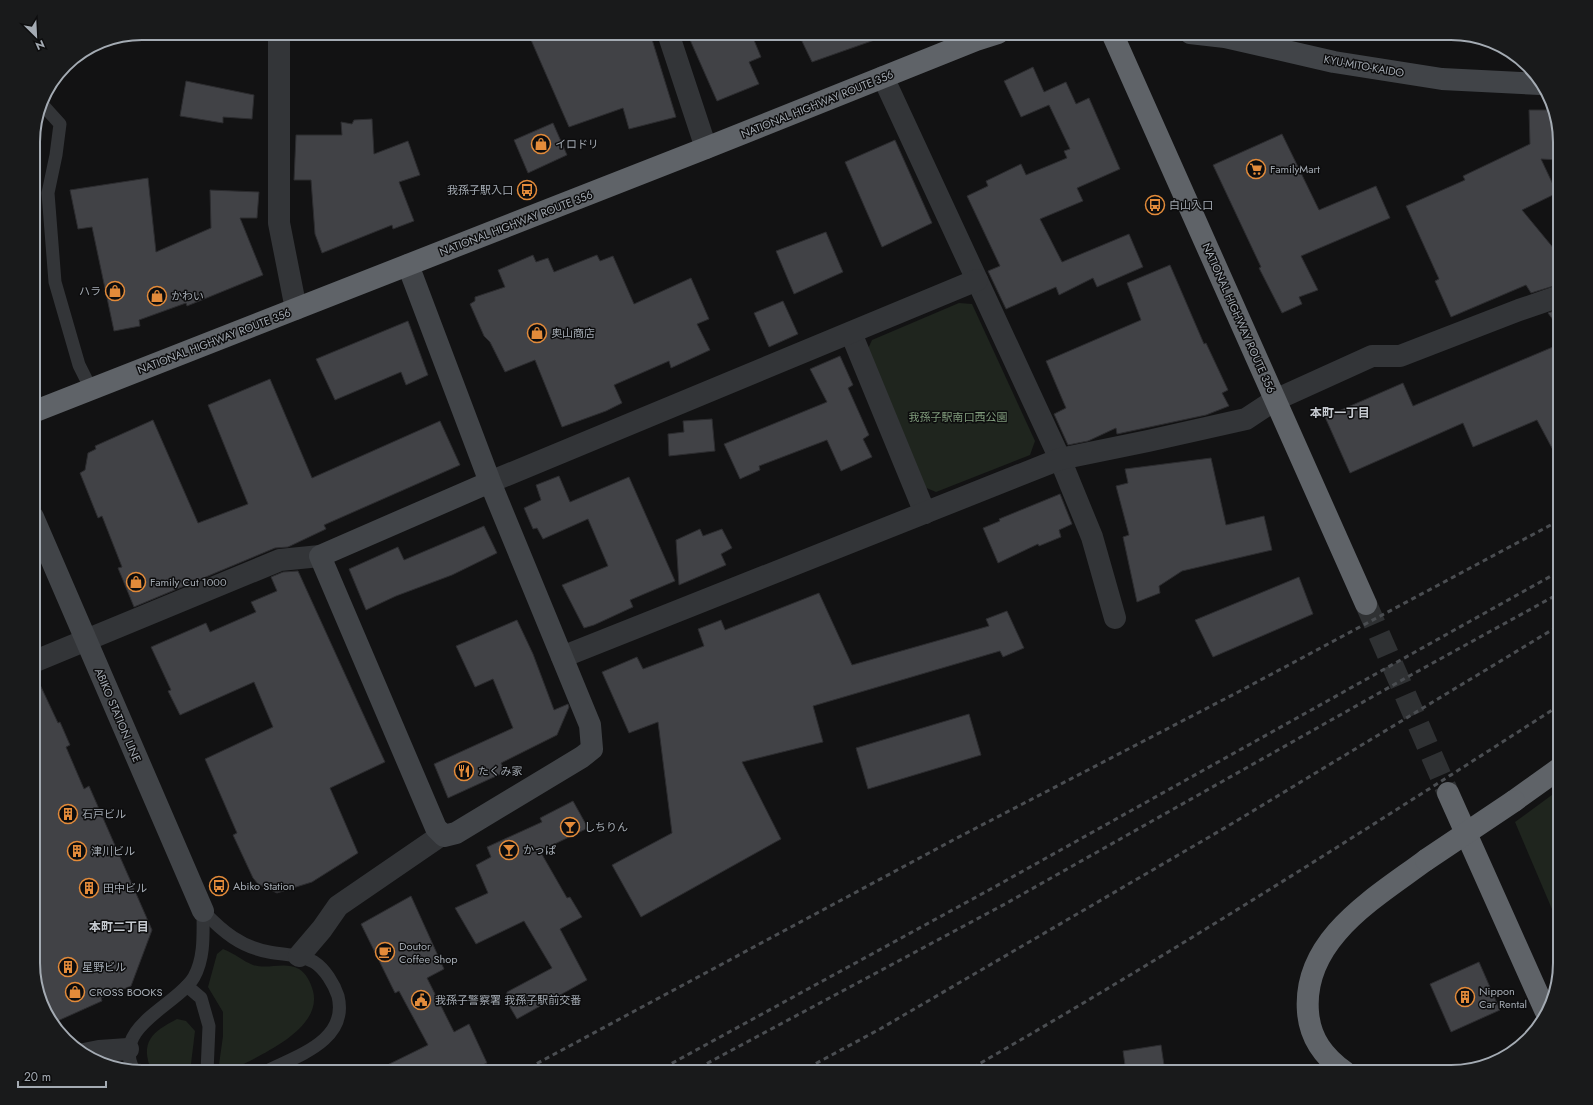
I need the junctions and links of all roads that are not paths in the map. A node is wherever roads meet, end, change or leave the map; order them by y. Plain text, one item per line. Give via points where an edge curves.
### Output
1 (279, 40) edge
2 (670, 40) edge
3 (976, 40) edge
4 (1115, 40) edge
5 (1238, 40) edge
6 (883, 77) junction
7 (1534, 84) edge
8 (46, 108) edge
9 (706, 148) junction
10 (408, 265) junction
11 (976, 280) junction
12 (1553, 298) edge
13 (296, 309) junction
14 (851, 333) junction
15 (91, 389) junction
16 (1275, 400) junction
17 (40, 409) edge
18 (1060, 459) junction
19 (490, 482) junction
20 (925, 513) junction
21 (40, 534) edge
22 (320, 556) junction
23 (1366, 604) tunnel mouth
24 (1114, 618) dead end
25 (85, 640) junction
26 (562, 657) junction
27 (40, 659) edge
28 (1553, 773) edge
29 (1448, 793) tunnel mouth
30 (443, 834) junction
31 (203, 911) junction
32 (299, 956) junction
33 (187, 986) junction
34 (1543, 1006) edge
35 (94, 1052) edge
36 (130, 1059) edge
37 (207, 1065) edge
38 (279, 1065) edge
39 (1331, 1065) edge

1 - 13 street via 279,223
2 - 9 street
3 - 6 highway, NATIONAL HIGHWAY ROUTE 356
4 - 16 highway, NATIONAL HIGHWAY ROUTE 356
5 - 7 street, KYU-MITO-KAIDO via 1334,62 1442,79
6 - 9 highway, NATIONAL HIGHWAY ROUTE 356
6 - 11 street
8 - 15 lane via 60,124 48,193 54,282 79,365
9 - 10 highway, NATIONAL HIGHWAY ROUTE 356
10 - 13 highway, NATIONAL HIGHWAY ROUTE 356
10 - 19 street
11 - 14 street
11 - 18 street
12 - 16 street via 1400,356 1372,356
13 - 15 highway, NATIONAL HIGHWAY ROUTE 356
14 - 19 street
14 - 20 street
15 - 17 highway, NATIONAL HIGHWAY ROUTE 356
16 - 18 street via 1246,419
16 - 23 highway, NATIONAL HIGHWAY ROUTE 356
18 - 20 street
18 - 24 street via 1092,537
19 - 22 street
19 - 26 street
20 - 26 street
21 - 25 street, ABIKO STATION LINE
22 - 25 street via 280,560
22 - 30 street via 434,824
25 - 27 street
25 - 31 street, ABIKO STATION LINE
26 - 30 street via 590,725 592,748 582,757 456,832 444,836
28 - 39 highway, bridge via 1369,902 1347,921 1323,950 1308,988 1309,1024 1318,1046
29 - 34 highway
30 - 32 street via 338,906
31 - 32 lane via 235,940 269,952
31 - 33 lane via 200,961 194,978
32 - 38 lane via 314,962 336,989 340,1006 337,1024 330,1036 316,1046
33 - 36 lane via 152,1014 135,1034
33 - 37 lane via 201,998 209,1026
35 - 36 street via 99,1051

